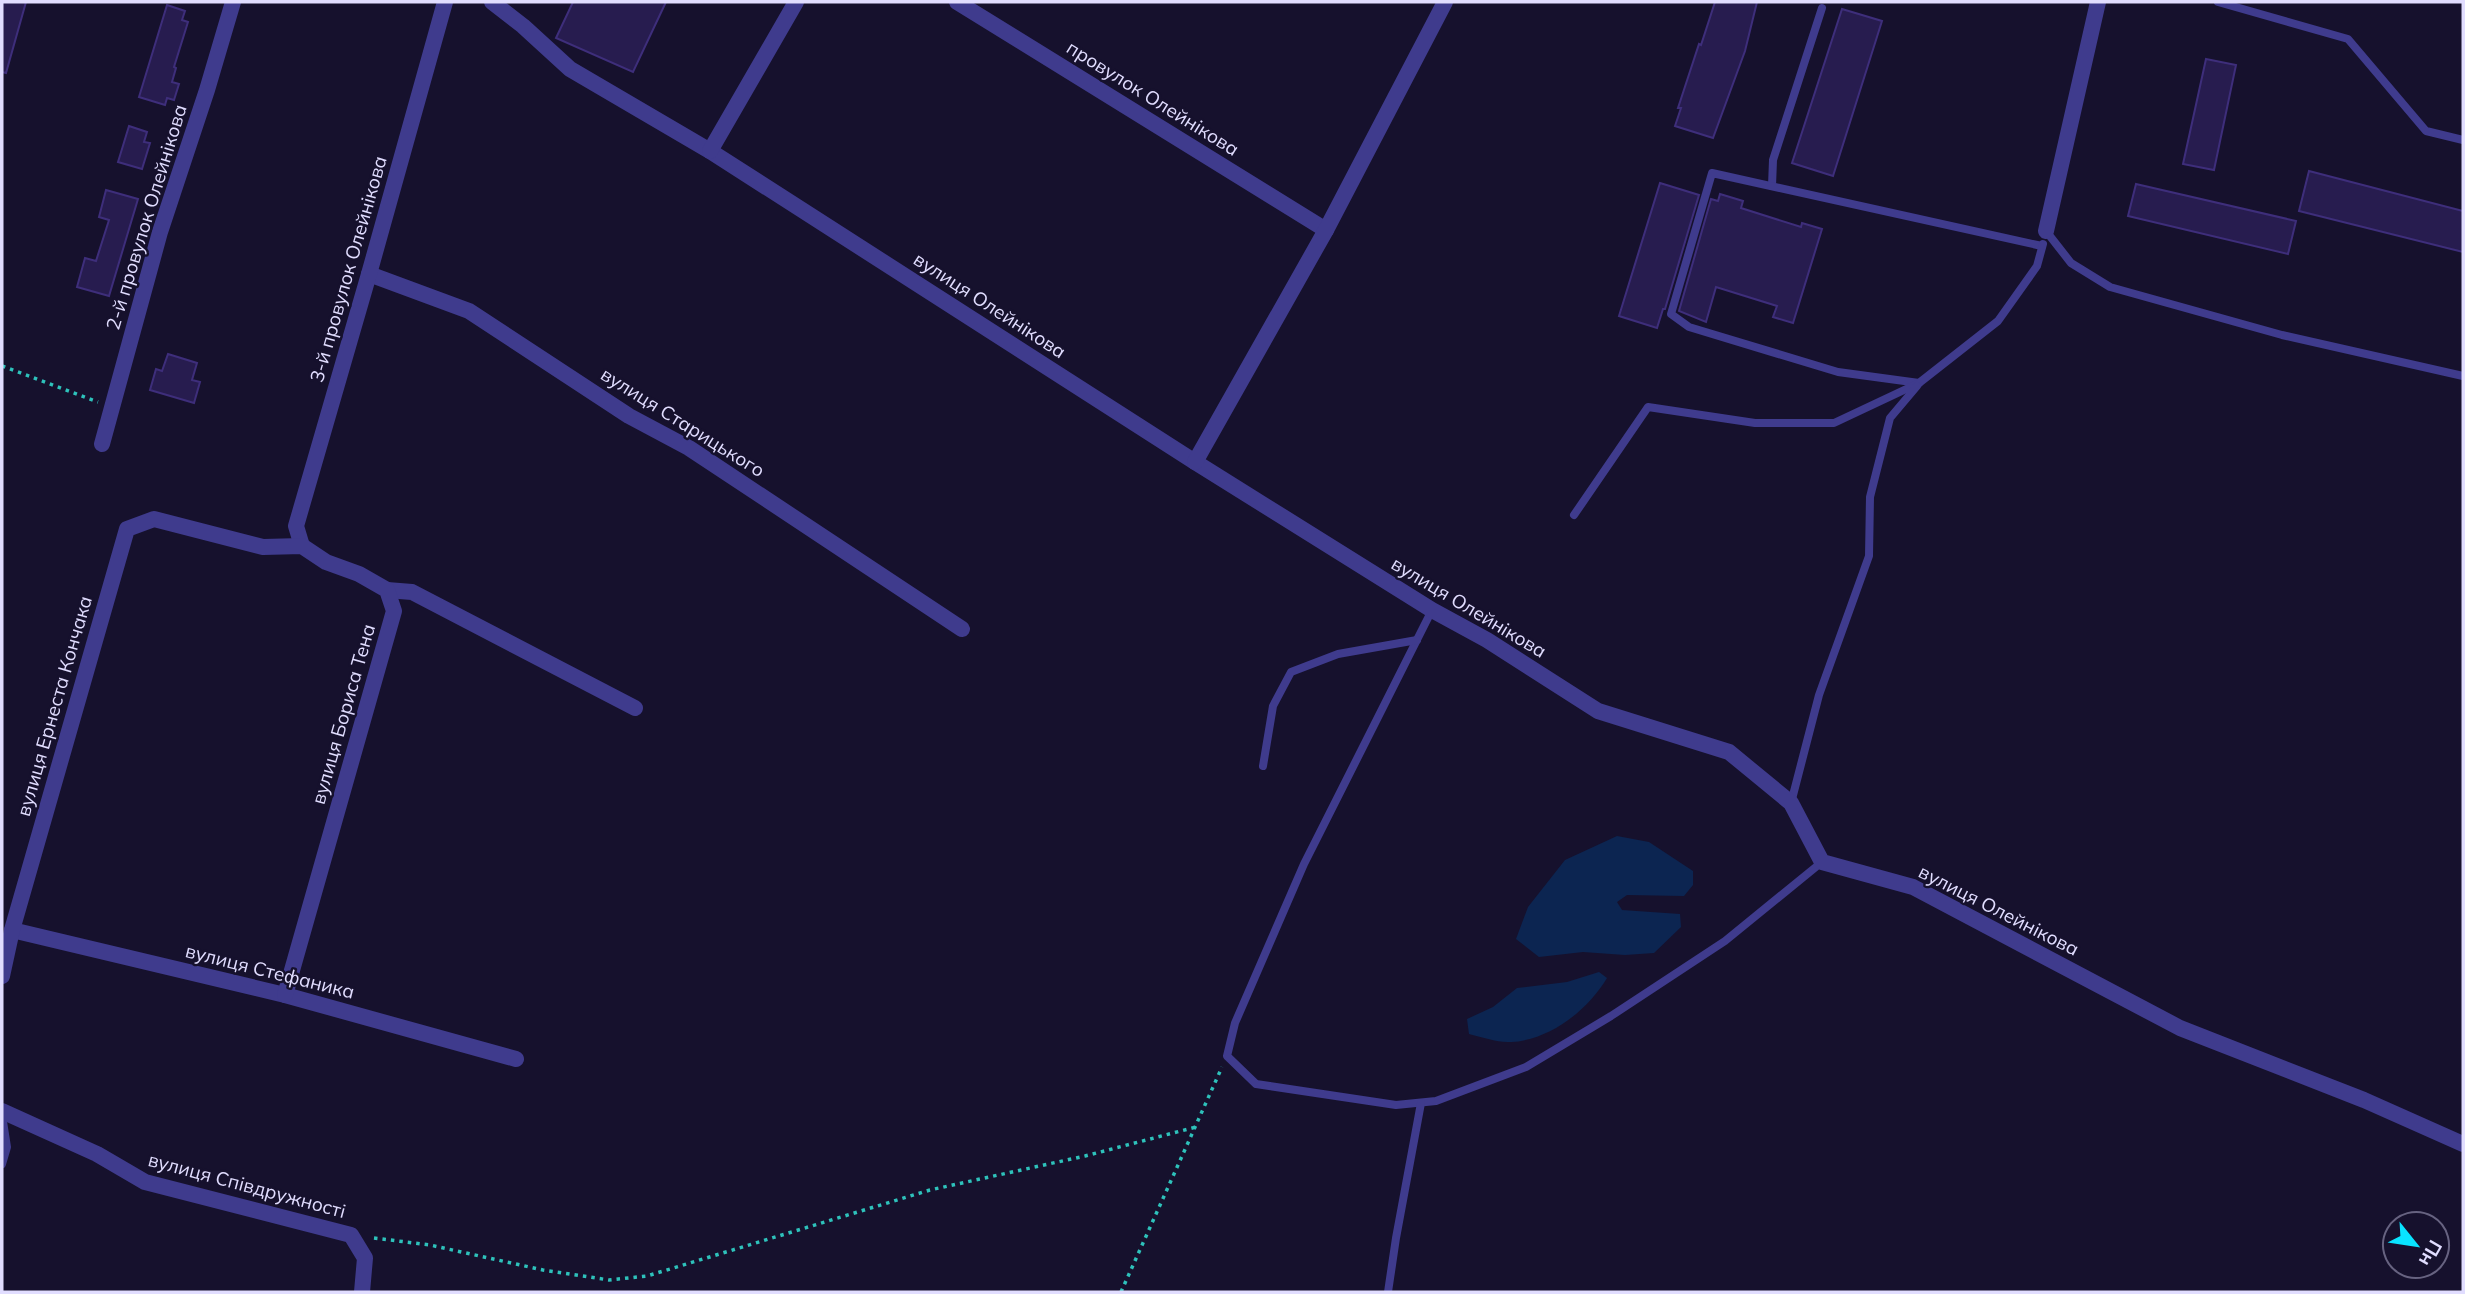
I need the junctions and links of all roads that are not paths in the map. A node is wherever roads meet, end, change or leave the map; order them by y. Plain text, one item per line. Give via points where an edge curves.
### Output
1 (233, 2) edge
2 (445, 2) edge
3 (492, 2) edge
4 (796, 2) edge
5 (957, 2) edge
6 (1445, 2) edge
7 (2098, 2) edge
8 (2218, 2) edge
9 (1822, 8) dead end
10 (2463, 140) edge
11 (710, 151) junction
12 (1772, 186) junction
13 (1326, 230) junction
14 (2044, 238) junction
15 (369, 274) junction
16 (2463, 376) edge
17 (1919, 383) junction
18 (102, 444) dead end
19 (1195, 462) junction
20 (1574, 516) dead end
21 (302, 546) junction
22 (387, 590) junction
23 (1432, 610) junction
24 (962, 629) dead end
25 (1417, 640) junction
26 (635, 708) dead end
27 (1263, 766) dead end
28 (1791, 803) junction
29 (1822, 862) junction
30 (12, 930) junction
31 (2, 976) edge
32 (285, 995) junction
33 (516, 1059) dead end
34 (1421, 1103) junction
35 (2, 1113) edge
36 (2463, 1144) edge
37 (2, 1164) edge
38 (362, 1292) edge
39 (1388, 1292) edge

1 - 18 street, 2-й провулок Олейнікова via 160,232
2 - 15 street, 3-й провулок Олейнікова
3 - 11 street, вулиця Олейнікова via 569,69
4 - 11 street
5 - 13 street, провулок Олейнікова
6 - 13 street
7 - 14 street
8 - 10 lane via 2348,39 2426,131
9 - 12 lane via 1773,160
11 - 19 street, вулиця Олейнікова
12 - 14 lane
12 - 17 lane via 1712,173 1671,314 1689,327 1838,372
13 - 19 street
14 - 16 lane via 2071,263 2110,287 2282,335
14 - 17 lane via 2037,266 1998,321
15 - 21 street, 3-й провулок Олейнікова via 296,526
15 - 24 street, вулиця Старицького via 469,311 629,416 689,448
17 - 20 lane via 1835,423 1755,423 1648,407
17 - 28 lane via 1890,418 1870,497 1869,556 1819,695
19 - 23 street, вулиця Олейнікова
21 - 22 street
21 - 30 street, вулиця Ернеста Кончака via 263,547 154,519 127,529
22 - 26 street via 412,592
22 - 32 street, вулиця Бориса Тена via 394,611
23 - 25 lane
23 - 28 street, вулиця Олейнікова via 1598,711 1729,752
25 - 27 lane via 1338,654 1291,672 1273,706
25 - 34 lane via 1304,864 1235,1023 1227,1056 1256,1084 1396,1105
28 - 29 street, вулиця Олейнікова
29 - 34 lane via 1725,941 1611,1016 1526,1067
29 - 36 street, вулиця Олейнікова via 1913,887 2180,1028
30 - 31 street, вулиця Ернеста Кончака
30 - 32 street, вулиця Стефаника
32 - 33 street, вулиця Стефаника
34 - 39 lane
35 - 37 lane via 7,1147
35 - 38 street, вулиця Співдружності via 97,1154 145,1182 351,1235 365,1258

